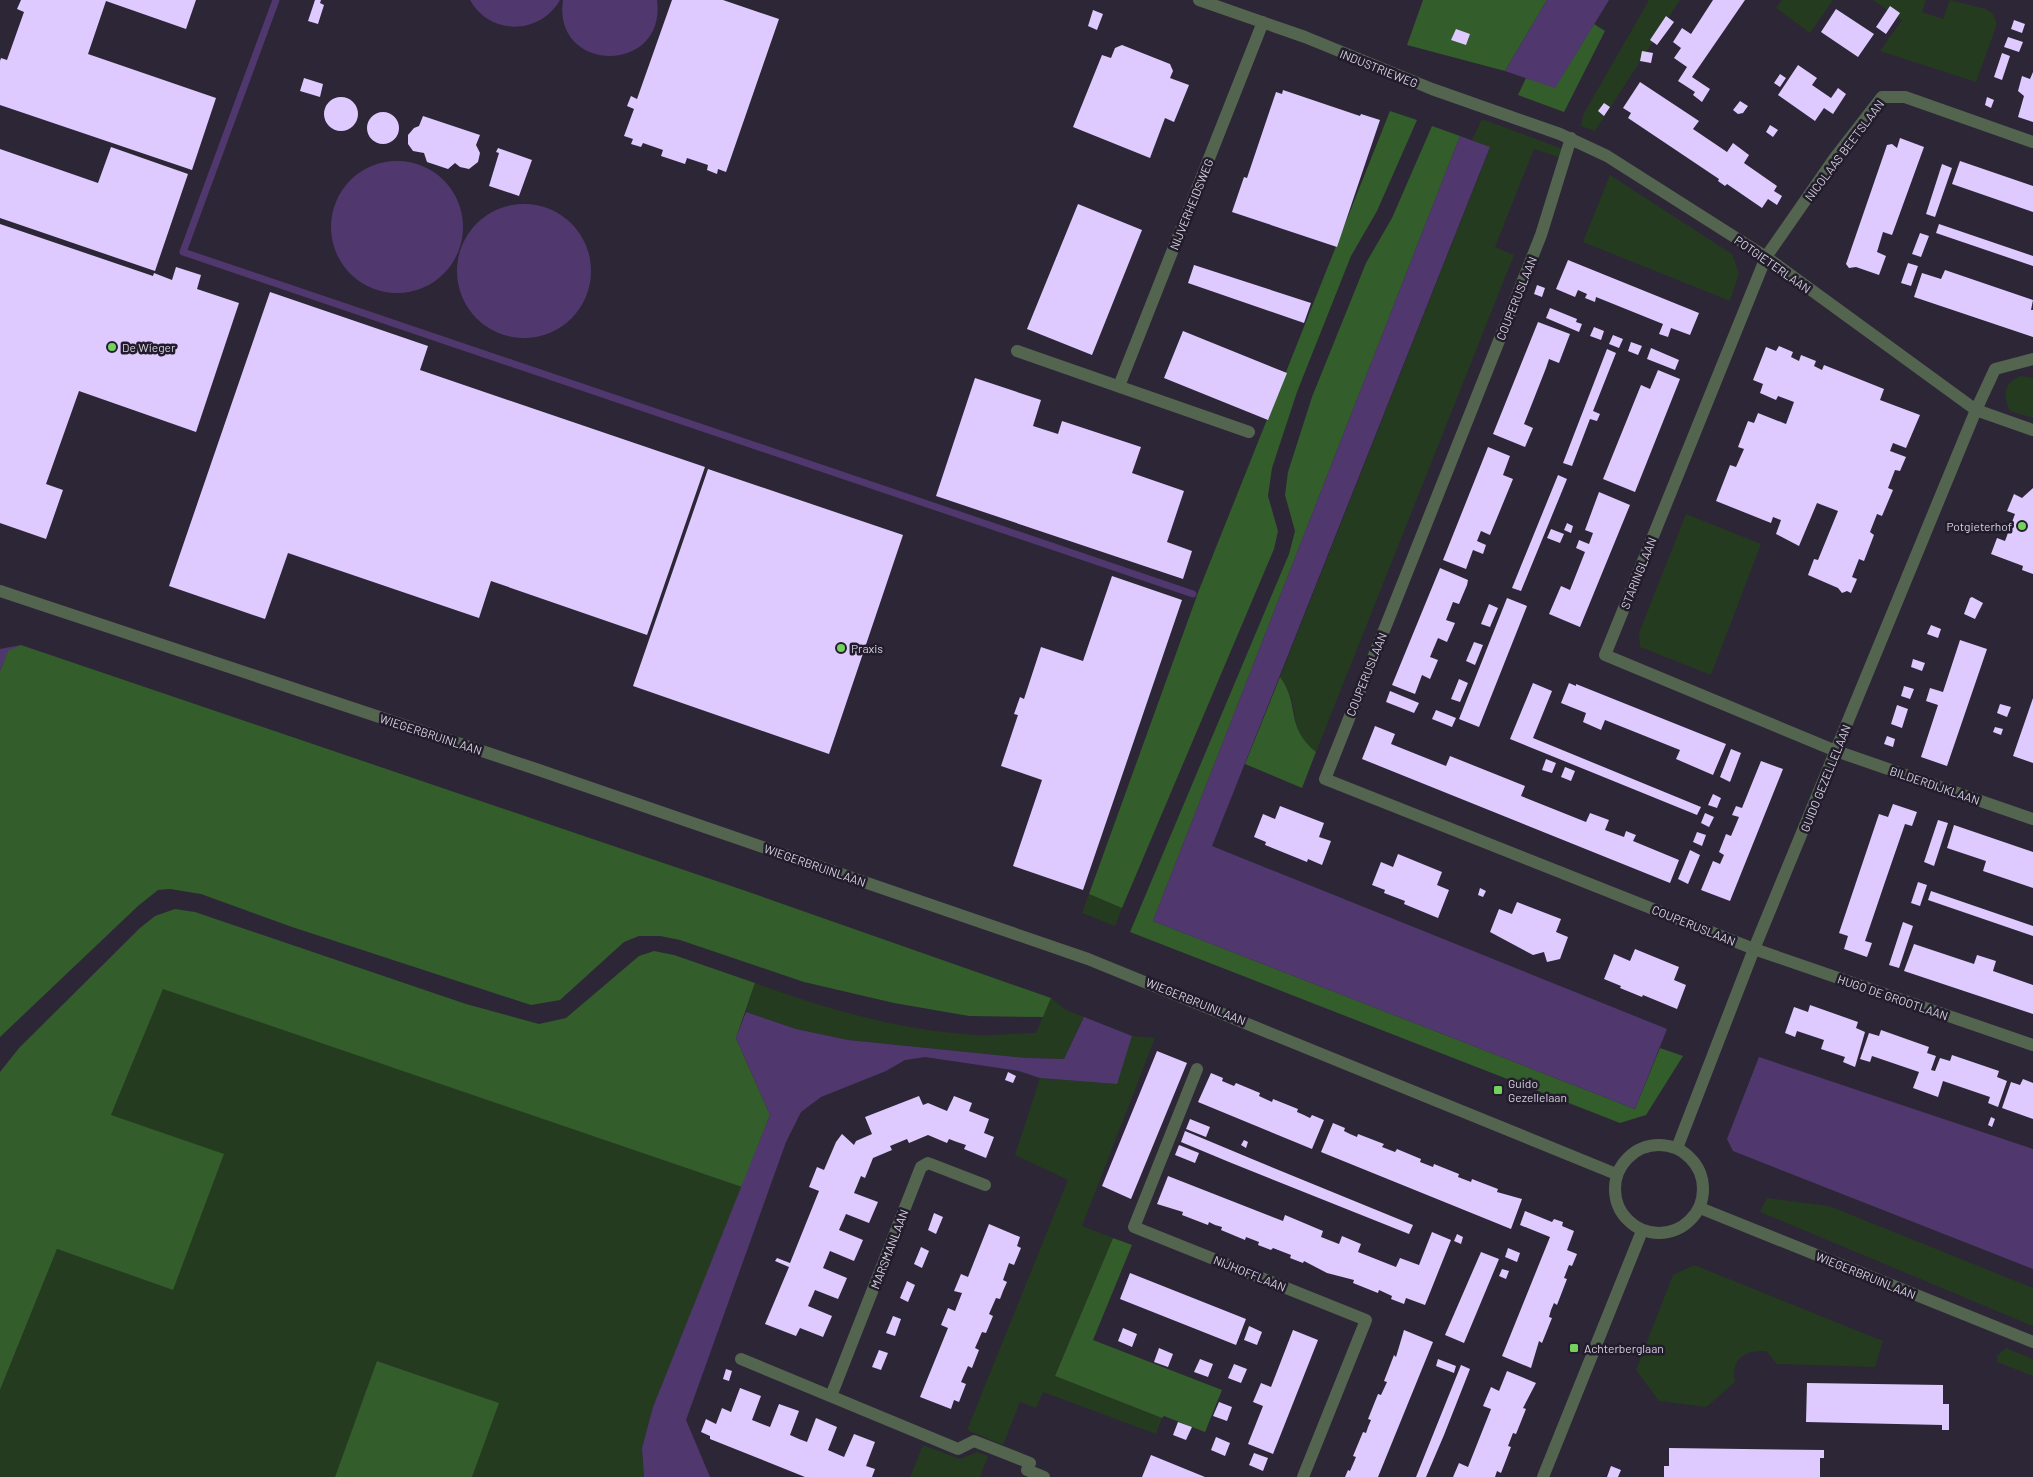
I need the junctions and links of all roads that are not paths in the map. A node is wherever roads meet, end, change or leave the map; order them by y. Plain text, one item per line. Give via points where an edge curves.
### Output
1 (1199, 0) edge
2 (1263, 22) junction
3 (1565, 136) junction
4 (2033, 142) edge
5 (1766, 257) junction
6 (1016, 351) dead end
7 (2033, 359) edge
8 (1119, 386) junction
9 (1976, 410) junction
10 (2033, 430) edge
11 (1249, 432) dead end
12 (0, 591) edge
13 (1836, 751) junction
14 (2033, 819) edge
15 (1754, 949) junction
16 (2033, 1045) edge
17 (1197, 1069) dead end
18 (1677, 1148) junction
19 (1616, 1174) junction
20 (985, 1185) dead end
21 (1700, 1208) junction
22 (1642, 1231) junction
23 (2033, 1342) edge
24 (741, 1359) dead end
25 (831, 1396) junction
26 (1044, 1477) edge
27 (1303, 1477) edge
28 (1544, 1477) edge

1 - 2 street, INDUSTRIEWEG
2 - 3 street, INDUSTRIEWEG via 1432,89
2 - 8 street, NIJVERHEIDSWEG
3 - 5 street, POTGIETERLAAN via 1607,156
3 - 15 street, COUPERUSLAAN via 1541,235 1324,779
4 - 5 street, NICOLAAS BEETSLAAN via 1905,97 1882,98 1834,159
5 - 9 street, POTGIETERLAAN
5 - 13 street, STARINGLAAN via 1605,656
6 - 8 street
7 - 9 street via 1995,369
8 - 11 street
9 - 10 street, POTGIETERLAAN
9 - 13 street, GUIDO GEZELLELAAN
12 - 19 street, WIEGERBRUINLAAN via 533,768 1088,958
13 - 14 street, BILDERDIJKLAAN
13 - 15 street, GUIDO GEZELLELAAN
15 - 16 street, HUGO DE GROOTLAAN
15 - 18 street, GUIDO GEZELLELAAN
17 - 27 street, NIJHOFFLAAN via 1134,1227 1366,1320
18 - 19 street via 1659,1144 1641,1148 1626,1158
18 - 21 street via 1692,1158 1701,1174 1704,1191
19 - 22 street via 1614,1188 1621,1213
20 - 25 street, MARSMANLAAN via 928,1164 921,1167
21 - 22 street via 1690,1222 1675,1231 1658,1234
21 - 23 street, WIEGERBRUINLAAN
22 - 28 street
24 - 25 street
25 - 26 street via 958,1449 974,1442 1030,1463 1027,1470

